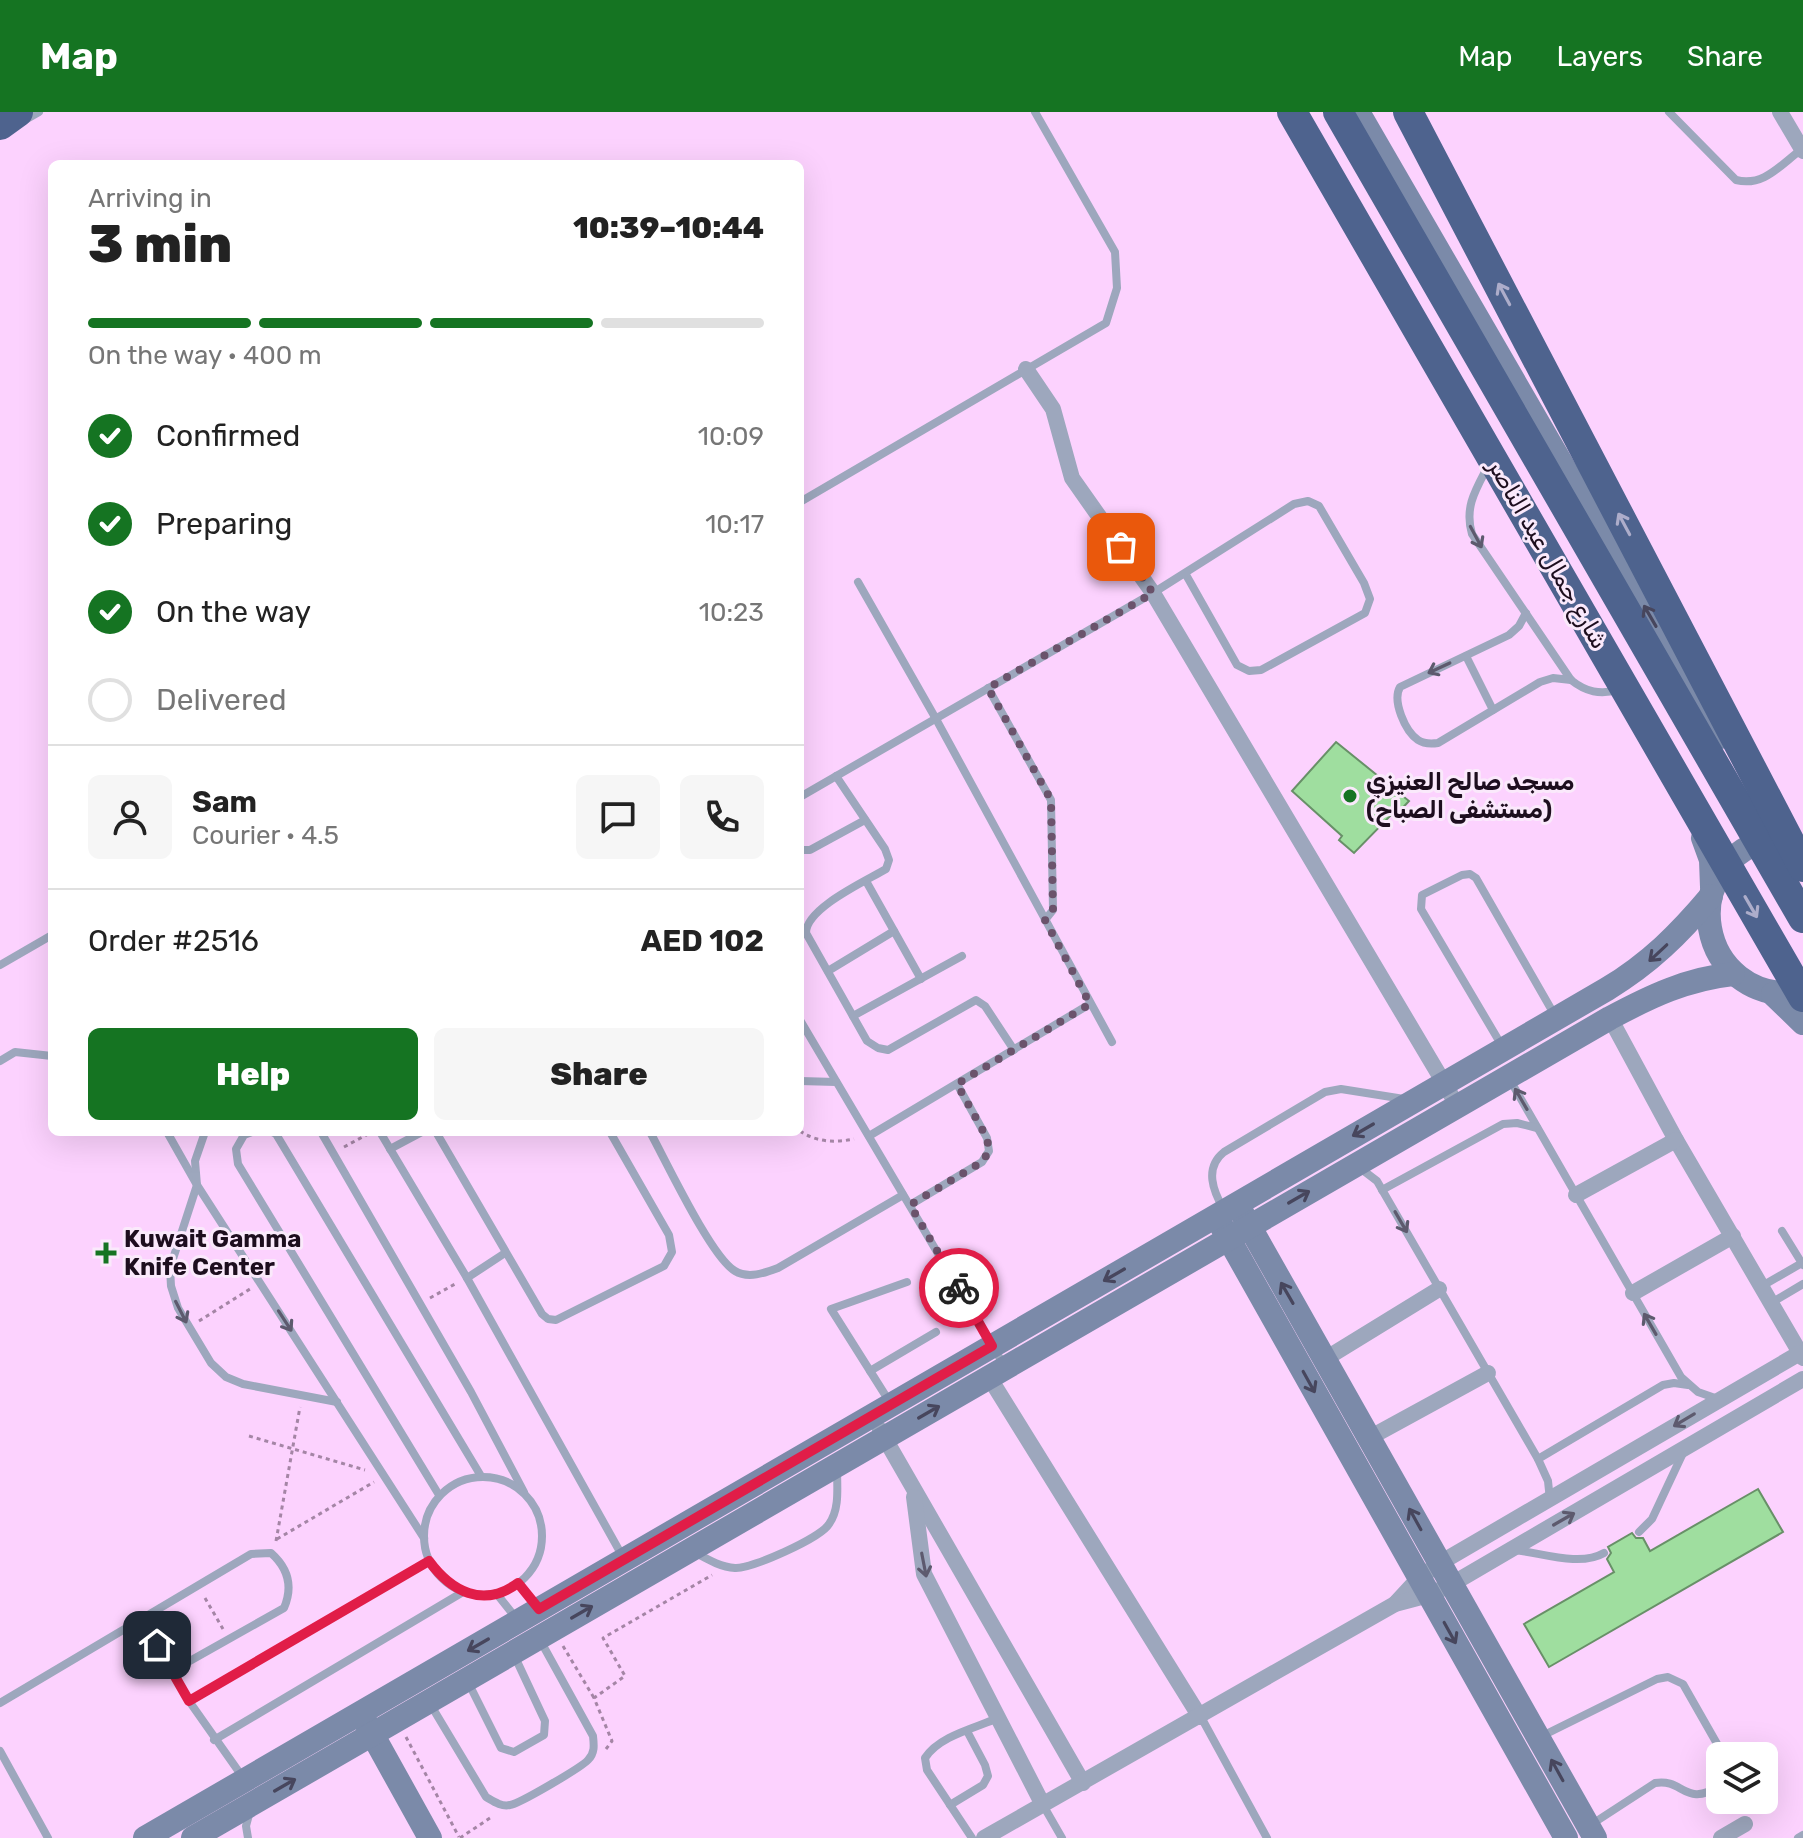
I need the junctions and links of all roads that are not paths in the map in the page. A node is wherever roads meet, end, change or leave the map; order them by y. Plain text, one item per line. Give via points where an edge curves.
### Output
1 (18, 112) edge
2 (39, 112) edge
3 (1035, 112) edge
4 (1271, 112) edge
5 (1284, 112) edge
6 (1292, 112) edge
7 (1338, 112) edge
8 (1358, 112) edge
9 (1408, 112) edge
10 (1669, 112) edge
11 (1780, 112) edge
12 (0, 125) edge
13 (0, 134) edge
14 (1802, 150) edge
15 (1357, 225) junction
16 (1026, 369) junction
17 (1488, 465) junction
18 (804, 500) edge
19 (1185, 573) junction
20 (858, 582) dead end
21 (1153, 593) junction
22 (1526, 613) junction
23 (1466, 656) junction
24 (1571, 680) junction
25 (988, 688) junction
26 (1618, 690) junction
27 (1493, 710) junction
28 (936, 719) junction
29 (836, 776) junction
30 (804, 795) edge
31 (865, 820) junction
32 (1803, 838) edge
33 (804, 850) edge
34 (1803, 867) edge
35 (866, 881) junction
36 (1712, 891) junction
37 (1803, 918) edge
38 (1045, 920) junction
39 (894, 931) junction
40 (48, 937) edge
41 (962, 956) dead end
42 (0, 965) edge
43 (828, 971) junction
44 (1733, 974) junction
45 (921, 979) junction
46 (1793, 995) edge
47 (1090, 1004) junction
48 (853, 1016) junction
49 (1610, 1018) junction
50 (1556, 1019) junction
51 (1803, 1023) edge
52 (804, 1027) edge
53 (1112, 1042) dead end
54 (1503, 1049) junction
55 (1014, 1050) junction
56 (48, 1056) edge
57 (0, 1061) edge
58 (1508, 1076) junction
59 (804, 1081) edge
60 (836, 1082) junction
61 (1444, 1083) junction
62 (957, 1084) junction
63 (1457, 1105) junction
64 (1404, 1106) junction
65 (1537, 1128) junction
66 (1410, 1133) junction
67 (169, 1136) edge
68 (204, 1136) edge
69 (243, 1136) edge
70 (277, 1136) edge
71 (323, 1136) edge
72 (382, 1136) edge
73 (414, 1136) edge
74 (438, 1136) edge
75 (612, 1136) edge
76 (652, 1136) edge
77 (869, 1136) junction
78 (1676, 1140) junction
79 (390, 1149) junction
80 (1351, 1167) junction
81 (197, 1185) junction
82 (1382, 1190) junction
83 (903, 1195) junction
84 (1576, 1195) junction
85 (910, 1205) junction
86 (1226, 1210) junction
87 (1249, 1226) junction
88 (1782, 1231) dead end
89 (1733, 1236) junction
90 (1228, 1239) junction
91 (505, 1253) junction
92 (1144, 1258) junction
93 (1802, 1264) edge
94 (467, 1278) junction
95 (1159, 1279) junction
96 (907, 1282) dead end
97 (1803, 1284) edge
98 (1762, 1286) junction
99 (1439, 1289) junction
100 (1633, 1293) junction
101 (1771, 1303) junction
102 (936, 1332) dead end
103 (992, 1346) junction
104 (1801, 1356) edge
105 (1325, 1359) junction
106 (870, 1371) junction
107 (997, 1372) junction
108 (1488, 1373) junction
109 (1803, 1379) edge
110 (1689, 1385) junction
111 (1719, 1399) junction
112 (337, 1402) junction
113 (881, 1410) junction
114 (884, 1438) junction
115 (1369, 1438) junction
116 (1645, 1443) junction
117 (1684, 1450) junction
118 (1538, 1459) junction
119 (837, 1465) junction
120 (1658, 1465) junction
121 (1600, 1470) junction
122 (481, 1476) junction
123 (913, 1488) junction
124 (1612, 1491) junction
125 (524, 1492) junction
126 (439, 1495) junction
127 (1550, 1500) junction
128 (1639, 1532) dead end
129 (424, 1538) junction
130 (1511, 1549) junction
131 (690, 1550) junction
132 (1604, 1553) dead end
133 (624, 1559) junction
134 (429, 1561) junction
135 (1446, 1574) junction
136 (518, 1583) junction
137 (1424, 1586) junction
138 (463, 1592) junction
139 (496, 1593) junction
140 (529, 1615) junction
141 (142, 1619) junction
142 (548, 1636) junction
143 (513, 1653) junction
144 (172, 1671) junction
145 (467, 1679) junction
146 (189, 1701) junction
147 (0, 1703) edge
148 (433, 1708) junction
149 (1524, 1711) junction
150 (361, 1713) junction
151 (998, 1717) junction
152 (1200, 1717) junction
153 (1501, 1723) junction
154 (967, 1731) junction
155 (372, 1735) junction
156 (1539, 1737) junction
157 (214, 1740) junction
158 (1716, 1742) edge
159 (0, 1751) edge
160 (245, 1780) junction
161 (1083, 1783) junction
162 (1706, 1792) edge
163 (252, 1804) junction
164 (950, 1805) junction
165 (1043, 1805) junction
166 (1745, 1824) dead end
167 (1592, 1832) edge
168 (48, 1838) edge
169 (145, 1838) edge
170 (193, 1838) edge
171 (248, 1838) edge
172 (430, 1838) edge
173 (972, 1838) edge
174 (984, 1838) edge
175 (1062, 1838) edge
176 (1267, 1838) edge
177 (1566, 1838) edge
178 (1721, 1838) edge

1 - 12 highway
2 - 13 lane
3 - 16 lane via 1115,252 1117,288 1106,323
4 - 15 highway
5 - 17 street
6 - 15 highway, شارع جمال عبد الناصر
7 - 37 highway, شارع جمال عبد الناصر
32 -> 8 street via 1762,811
34 -> 9 highway
10 - 14 lane via 1736,180 1758,182
11 - 14 street
15 -> 46 highway, شارع جمال عبد الناصر
16 - 18 lane
16 - 21 street via 1053,409 1072,478
17 -> 22 lane via 1470,502 1472,534
17 - 26 street
19 - 19 lane via 1237,665 1249,671 1261,670 1365,613 1370,599 1319,506 1308,501 1294,504
19 - 21 lane
20 - 28 lane
21 - 25 lane
21 - 61 street
22 - 23 lane via 1515,631
22 - 24 lane
23 - 27 lane
23 -> 27 lane via 1404,684 1396,696 1397,707 1415,738 1432,744
24 - 26 lane via 1588,691
24 - 27 lane via 1546,680
25 - 28 lane
25 - 38 lane via 1051,800 1053,910
26 - 36 street via 1703,837 1711,860
28 - 29 lane
28 - 38 lane
29 - 30 lane
29 - 31 lane
31 - 33 lane
31 - 35 lane via 889,860 886,869
32 - 36 street via 1775,837 1748,847 1725,866
35 - 39 lane
35 - 43 lane via 827,904 806,925
36 - 44 street via 1711,935
36 -> 50 street via 1641,968
38 - 47 lane
39 - 43 lane
39 - 45 lane
40 - 42 lane
41 - 45 lane
43 - 48 lane
44 - 46 street via 1745,983
44 - 49 street via 1680,984
45 - 48 lane
46 - 51 street
47 - 53 lane
47 - 55 lane
48 - 55 lane via 867,1041 888,1050 976,1000
49 - 58 street
49 - 78 street
50 - 54 street
50 - 54 lane via 1476,878 1462,875 1422,895 1421,909
52 - 60 lane
54 - 61 street
55 - 62 lane
56 - 57 lane via 15,1052
58 - 63 street
65 -> 58 lane
59 - 60 lane
60 - 77 lane
61 - 63 street
61 - 64 street
62 - 77 lane
62 - 85 lane via 989,1151 982,1162
63 - 66 street
64 - 66 street
64 -> 86 street
64 - 86 lane via 1341,1089 1319,1095 1220,1155 1213,1169 1213,1191
65 - 82 lane via 1503,1124
65 - 84 lane
66 - 80 street
67 - 81 lane
68 - 81 lane via 195,1161
69 - 126 lane via 236,1149 238,1164
70 - 122 lane
71 - 125 lane
72 - 79 lane
73 - 79 lane
74 - 91 lane
75 - 91 lane via 669,1235 672,1252 664,1266 556,1320 542,1314
76 - 83 lane via 715,1250 745,1275 778,1268
77 - 83 lane
78 - 84 street
78 - 89 street
79 - 94 lane
80 - 82 lane via 1368,1172
87 -> 80 street
81 -> 112 lane
81 -> 112 lane via 170,1268 174,1297 211,1363 243,1384
82 -> 99 lane
83 - 85 lane
84 - 100 lane
85 - 103 lane
86 - 87 street
86 - 90 street
86 - 92 street
87 - 90 street
105 -> 87 street
88 - 93 lane
89 - 98 street
89 - 100 street
90 - 95 street
90 -> 137 street
91 - 94 lane
92 - 95 street
92 -> 103 street
93 - 98 lane
94 - 133 lane
95 - 107 street
96 - 106 lane via 831,1309
97 - 101 lane
98 - 101 street
99 - 105 street
99 - 108 lane
110 -> 100 lane
101 - 104 street
102 - 106 lane
103 - 107 lane
103 - 113 street
104 - 111 street
105 - 115 street
106 - 113 lane
114 -> 107 street
107 - 152 street
108 - 115 street
108 - 118 lane
109 - 117 street
110 - 111 lane
110 - 118 lane via 1663,1385
111 -> 116 street
112 - 129 lane
113 - 114 street
113 - 133 street
114 - 119 street
114 - 123 street
135 -> 115 street
116 - 120 street
116 - 121 street
117 - 120 street
117 - 128 lane via 1652,1519
118 - 127 lane
119 - 131 street
119 - 131 lane via 834,1513 822,1532 739,1569
120 - 124 street
121 - 124 street
121 - 127 street
122 - 125 lane via 504,1480
122 - 126 lane via 458,1481
123 -> 151 street via 924,1574
123 - 161 street
130 -> 124 street
125 - 136 lane via 538,1511 543,1533 539,1557
126 - 129 lane via 427,1515
127 - 135 street
129 - 134 lane
130 - 132 lane via 1579,1559
130 - 135 street
142 -> 131 street
133 - 140 street
134 - 138 lane via 443,1580
134 - 146 lane
135 - 137 street
135 - 137 street
135 - 149 street
136 - 139 lane
136 - 140 lane
137 - 152 street
137 -> 153 street
138 - 139 lane
138 - 157 lane
139 - 140 lane
140 -> 150 street
141 - 144 lane
141 - 144 lane via 251,1554 271,1553 281,1562 289,1578 284,1608
141 - 147 lane
142 - 143 street
142 - 148 lane via 593,1736 586,1763 510,1805 497,1804 486,1797
143 - 145 street
143 - 145 lane via 545,1721 544,1735 514,1752 501,1748
144 - 146 lane
145 - 148 street
146 - 157 lane
148 - 155 street
149 - 153 street
149 - 156 street
150 - 155 street
150 - 160 street
151 - 154 lane
151 - 165 street
152 - 161 street
152 - 176 lane
153 - 177 street
154 - 164 lane via 988,1776 983,1785
154 - 164 lane via 930,1750 925,1758
163 -> 155 street
155 - 172 street
156 - 158 lane via 1668,1677 1683,1684
167 -> 156 street
157 - 160 lane
159 - 168 lane
160 - 169 street
161 - 165 street
162 - 167 lane via 1698,1796 1655,1783
163 - 170 street
163 - 171 lane
164 - 173 lane
165 - 174 street
165 - 175 lane
166 - 178 street

